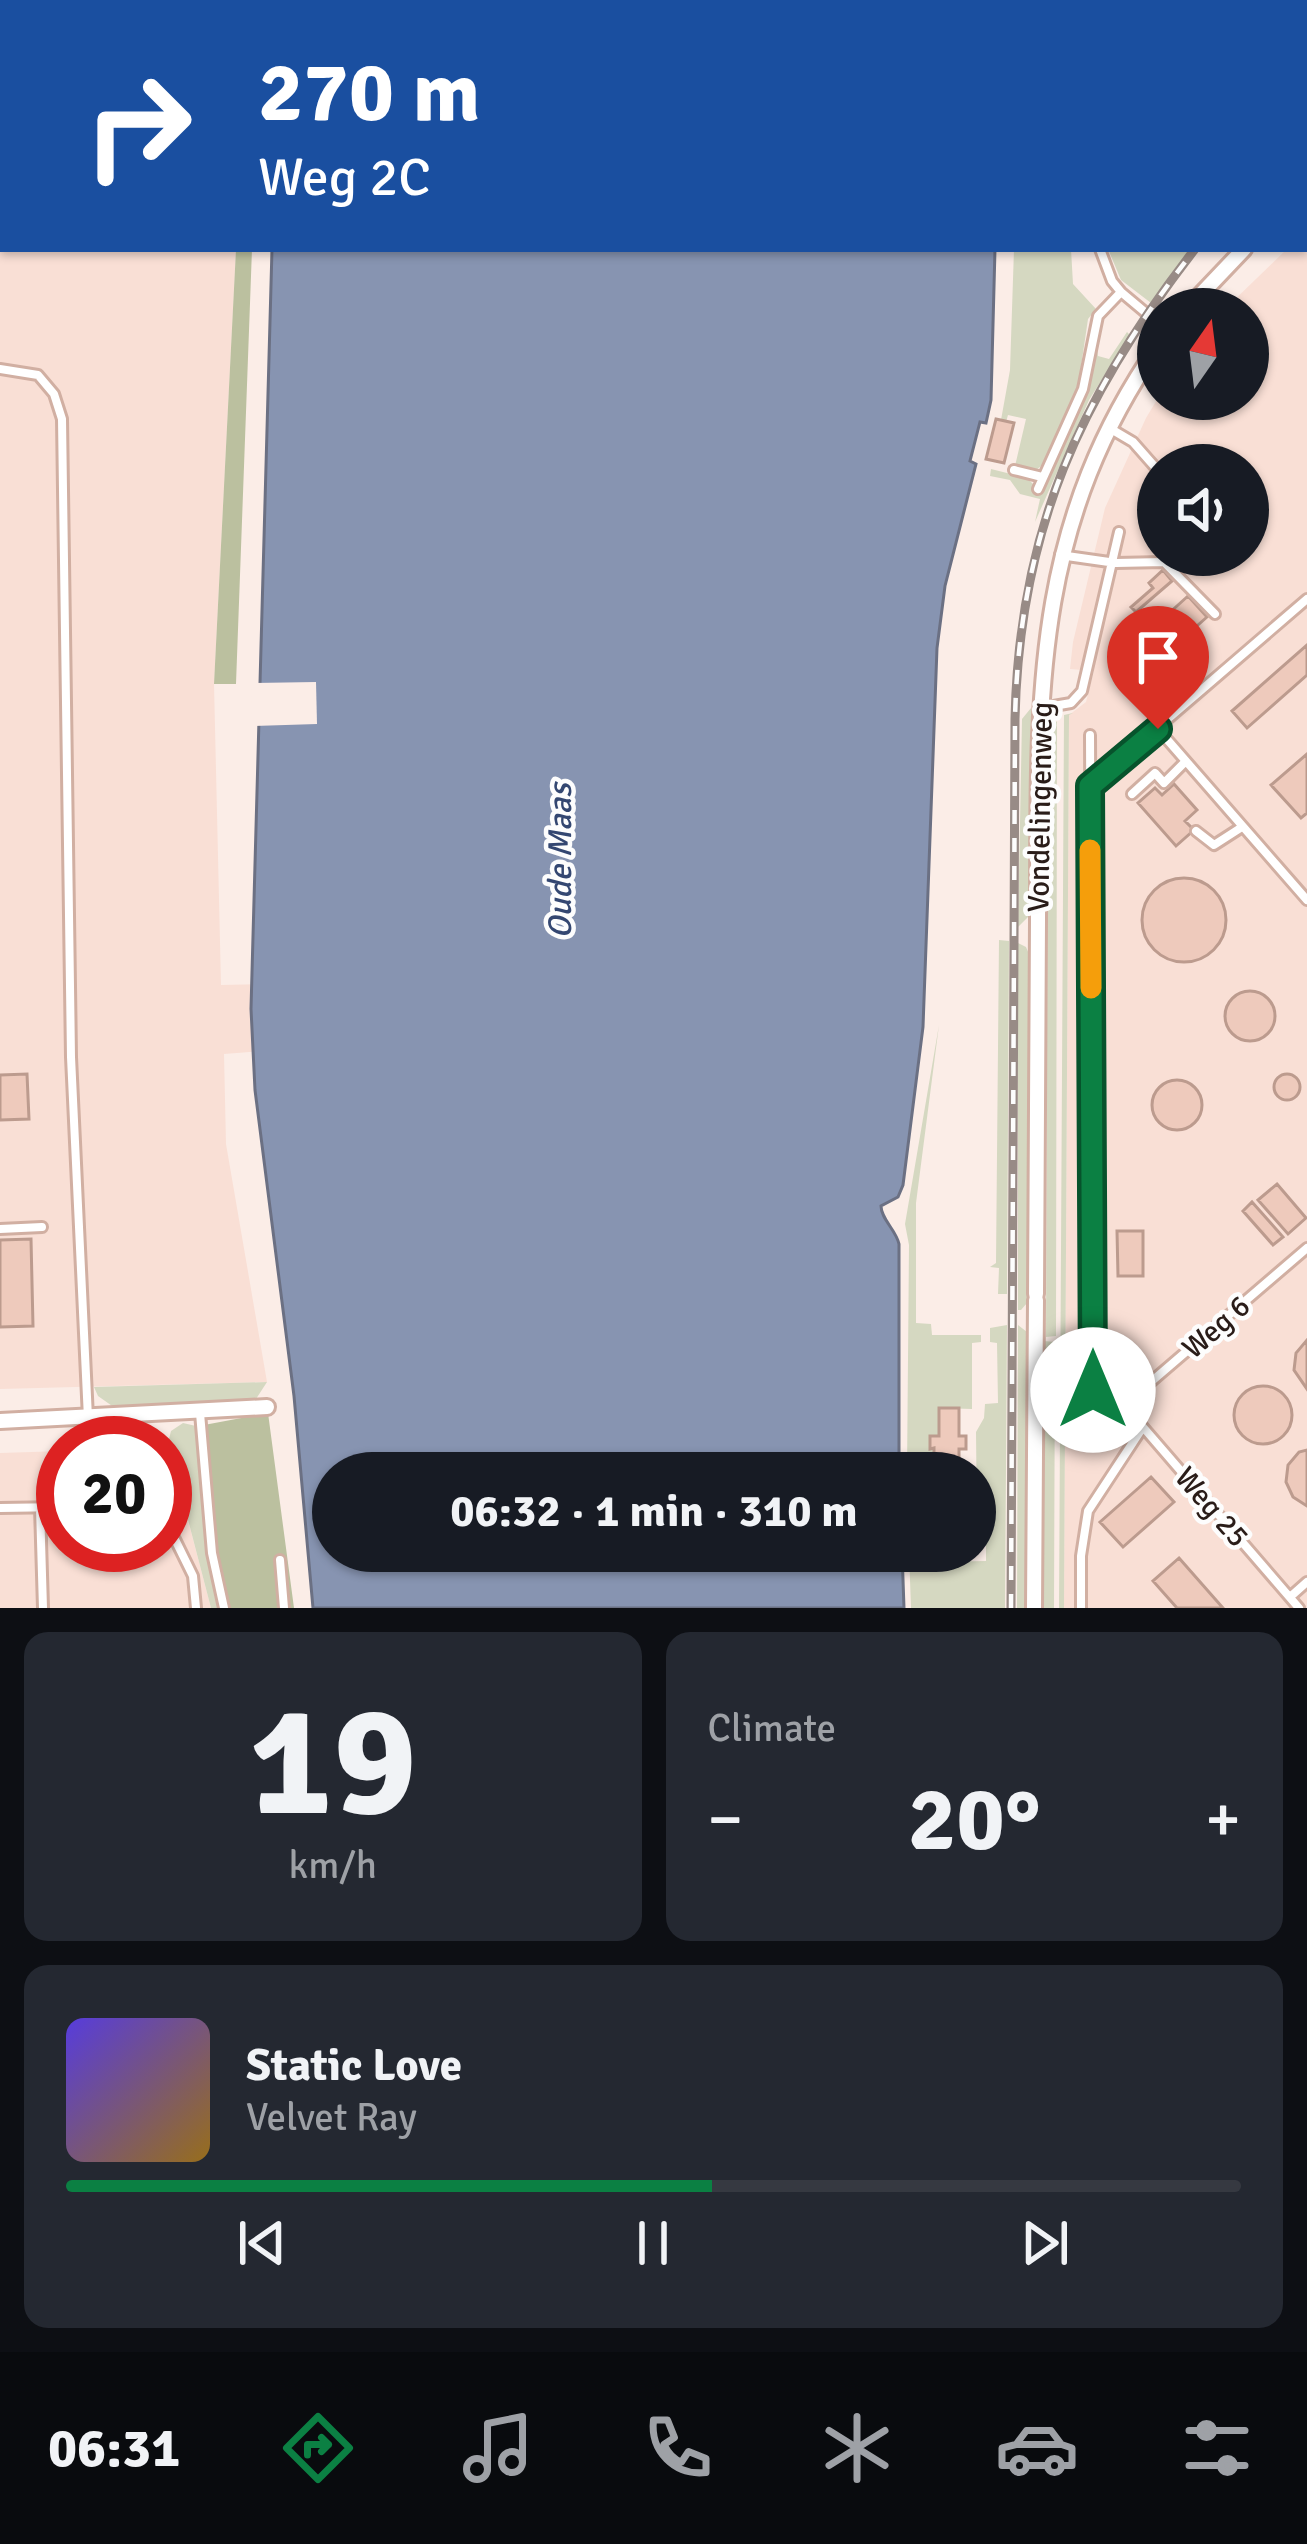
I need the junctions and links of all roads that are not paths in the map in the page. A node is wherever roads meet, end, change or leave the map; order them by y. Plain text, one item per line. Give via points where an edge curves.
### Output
1 (1101, 252) edge
2 (1241, 252) edge
3 (1207, 288) edge
4 (1121, 292) junction
5 (1137, 305) edge
6 (0, 369) edge
7 (1137, 380) edge
8 (1108, 428) junction
9 (1137, 447) edge
10 (1014, 470) dead end
11 (1042, 477) junction
12 (1038, 489) dead end
13 (1119, 532) dead end
14 (1060, 554) junction
15 (1112, 563) junction
16 (1307, 598) edge
17 (1215, 614) dead end
18 (1041, 709) junction
19 (1158, 729) junction
20 (1090, 735) dead end
21 (1186, 762) junction
22 (1090, 786) junction
23 (1132, 794) dead end
24 (1242, 827) junction
25 (1196, 831) dead end
26 (1307, 900) edge
27 (42, 1227) dead end
28 (0, 1229) edge
29 (1307, 1248) edge
30 (1124, 1405) junction
31 (267, 1408) dead end
32 (200, 1413) junction
33 (88, 1416) edge
34 (128, 1416) edge
35 (36, 1420) edge
36 (0, 1421) edge
37 (1143, 1427) junction
38 (36, 1507) edge
39 (0, 1508) edge
40 (280, 1560) dead end
41 (42, 1572) edge
42 (191, 1572) edge
43 (1307, 1582) edge
44 (1290, 1598) junction
45 (43, 1608) edge
46 (196, 1608) edge
47 (224, 1608) edge
48 (284, 1608) edge
49 (1034, 1608) edge
50 (1082, 1608) edge
51 (1299, 1608) edge

1 - 4 lane
2 - 3 street
4 - 5 lane
4 - 11 lane via 1099,316 1083,389
6 - 33 lane via 38,375 62,419 71,1057
7 - 8 street, Vondelingenweg
8 - 9 lane
8 - 14 street, Vondelingenweg
10 - 11 lane
11 - 12 lane
13 - 15 lane
14 - 15 lane
14 - 18 street, Vondelingenweg
15 - 17 lane via 1164,562
15 - 18 lane via 1082,691 1071,703
16 - 19 lane
18 - 49 street, Vondelingenweg
19 - 21 lane
19 - 22 lane
20 - 22 lane
21 - 23 lane via 1164,784 1155,773
21 - 24 lane
22 - 30 lane, Weg 25 via 1093,1390
24 - 25 lane via 1214,845
24 - 26 lane
27 - 28 lane
29 - 30 lane, Weg 6
30 - 37 lane, Weg 25
31 - 32 street
32 - 34 street
32 - 47 lane
35 - 36 street
37 - 44 lane, Weg 25
37 - 50 lane via 1088,1511
38 - 39 lane
40 - 48 lane
41 - 45 lane
42 - 46 lane
43 - 44 lane
44 - 51 lane, Weg 25

